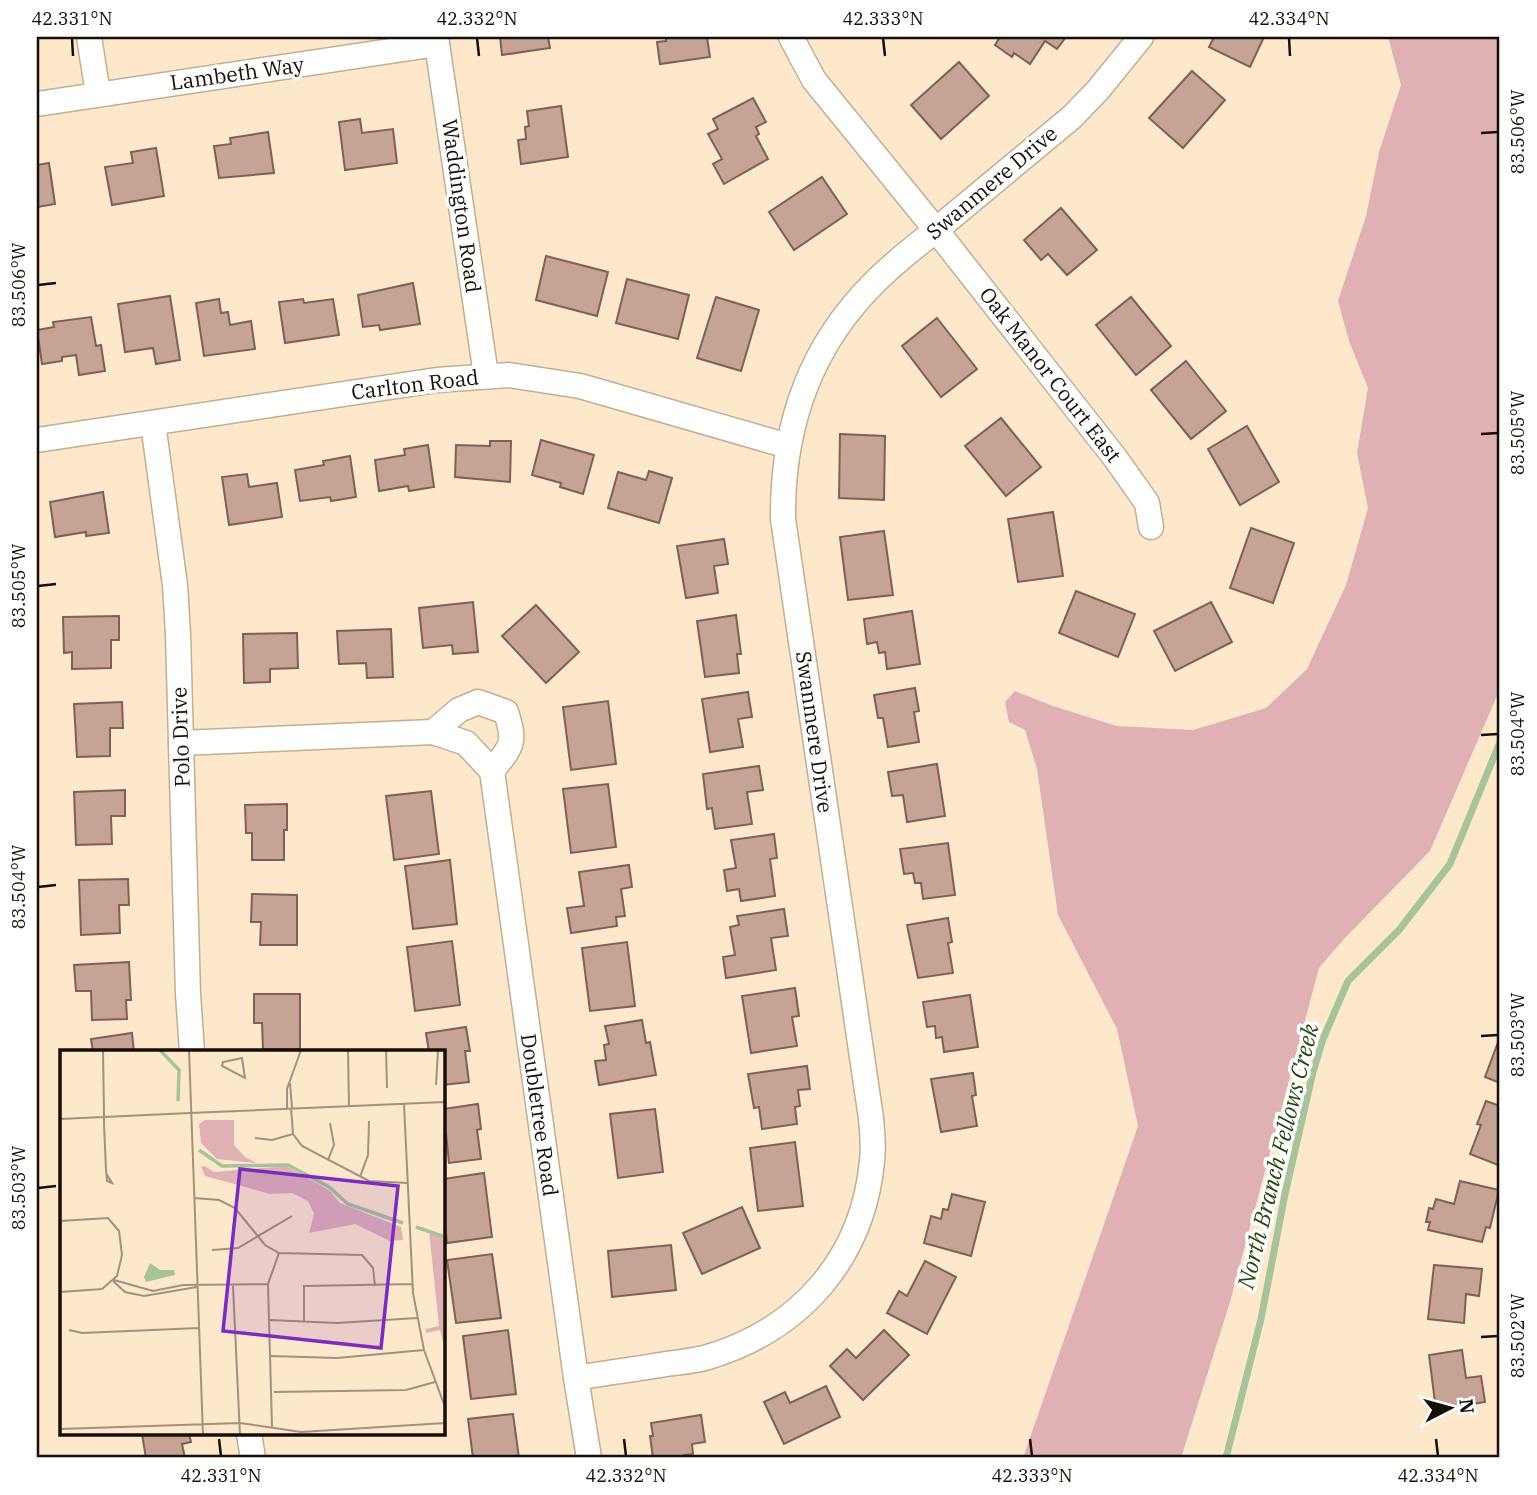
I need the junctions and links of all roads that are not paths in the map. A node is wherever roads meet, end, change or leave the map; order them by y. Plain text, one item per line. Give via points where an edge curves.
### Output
1 (89, 37) edge
2 (791, 37) edge
3 (1141, 37) edge
4 (437, 40) edge
5 (98, 94) junction
6 (37, 104) edge
7 (936, 230) junction
8 (486, 375) junction
9 (153, 423) junction
10 (37, 440) edge
11 (788, 446) junction
12 (1151, 527) dead end
13 (433, 732) junction
14 (181, 743) junction
15 (492, 771) junction
16 (192, 1050) edge
17 (576, 1378) junction
18 (249, 1436) edge
19 (253, 1458) edge
20 (589, 1458) edge

1 - 5 street
2 - 7 street, Oak Manor Court East via 814,80
3 - 7 street, Swanmere Drive via 1072,117
4 - 5 street, Lambeth Way
4 - 8 street, Waddington Road
5 - 6 street, Lambeth Way
7 - 11 street, Swanmere Drive via 872,284 835,330 806,380
7 - 12 street, Oak Manor Court East via 1116,459 1147,503
8 - 9 street, Carlton Road
8 - 11 street, Carlton Road via 580,386
9 - 10 street, Carlton Road
9 - 14 street, Polo Drive via 175,585
11 - 17 street, Swanmere Drive via 783,519 871,1118 873,1158 868,1189 857,1228 834,1270 802,1306 771,1330 705,1358
13 - 14 street
13 - 15 street via 466,743
13 - 15 street via 459,710 478,702 506,712 513,734 508,752
14 - 16 street, Polo Drive
15 - 17 street, Doubletree Road
17 - 20 street, Doubletree Road
18 - 19 street

